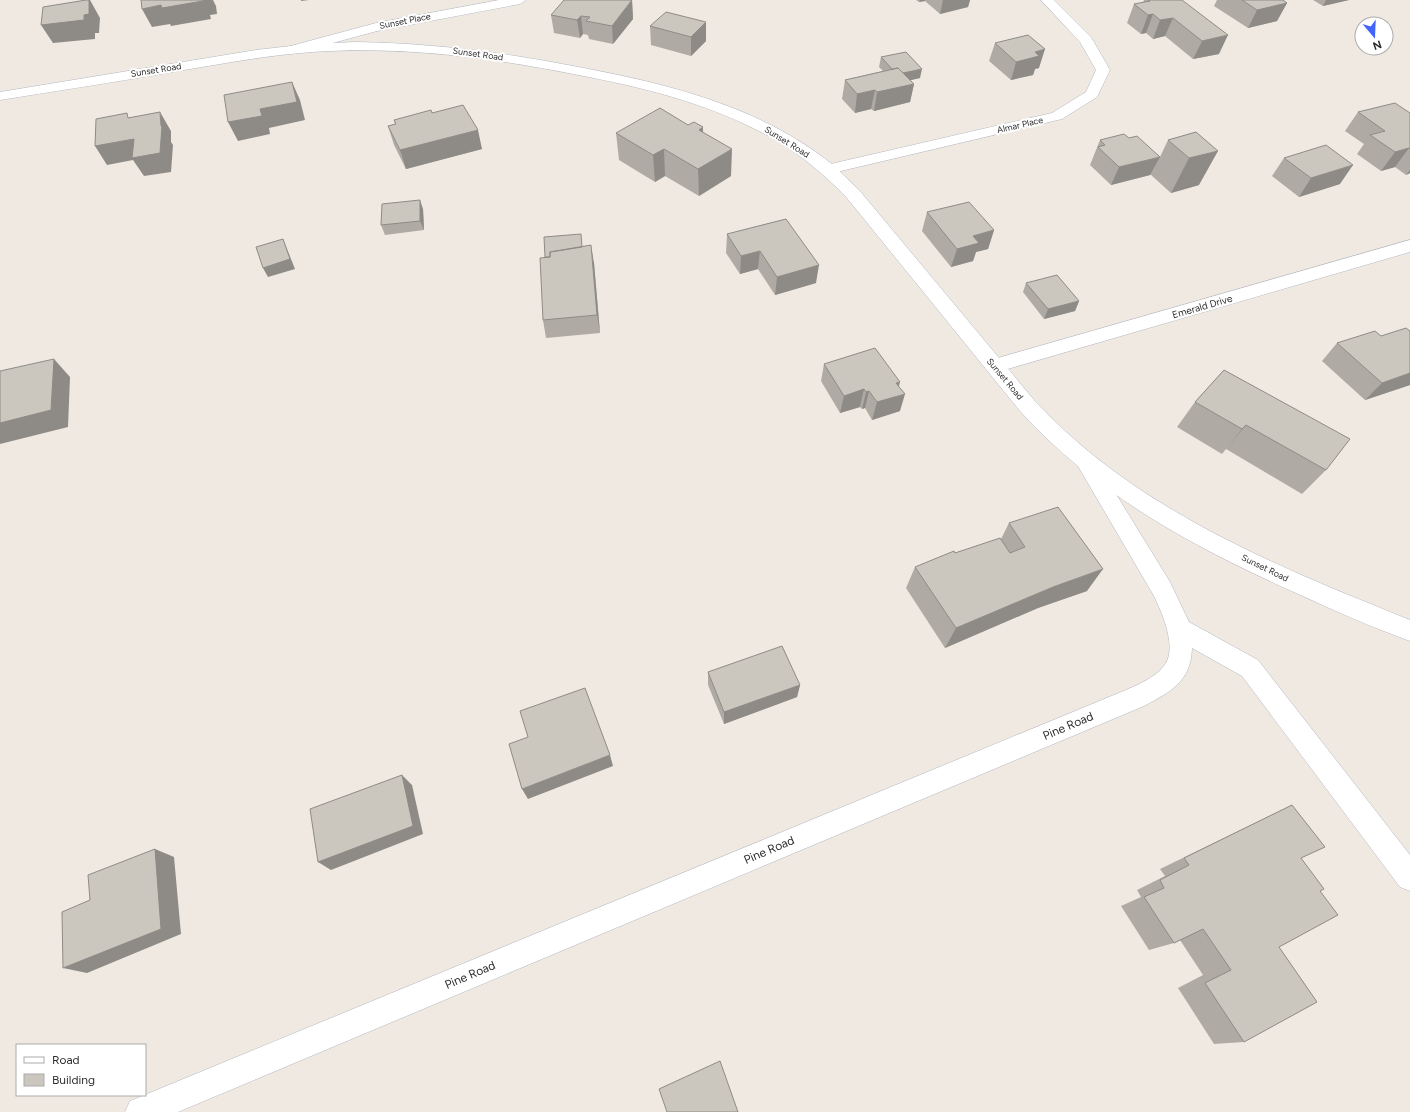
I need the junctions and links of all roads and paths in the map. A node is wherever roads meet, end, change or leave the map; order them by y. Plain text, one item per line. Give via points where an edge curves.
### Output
1 (520, 0) edge
2 (1054, 2) edge
3 (292, 50) junction
4 (0, 96) edge
5 (828, 169) junction
6 (1410, 246) edge
7 (994, 366) junction
8 (1085, 461) junction
9 (1179, 629) junction
10 (1410, 631) edge
11 (1410, 877) edge
12 (141, 1112) edge

1 - 3 street, Sunset Place via 376,27
2 - 5 street, Almar Place via 1086,40 1104,70 1092,94 1057,116
3 - 4 street, Sunset Road
3 - 5 street, Sunset Road via 361,46 438,49 544,64 655,86 702,100 763,126
5 - 7 street, Sunset Road via 852,194
6 - 7 street, Emerald Drive
7 - 8 street, Sunset Road via 1053,432
8 - 9 street, Pine Road via 1162,589
8 - 10 street, Sunset Road via 1166,516 1216,543 1303,586
9 - 11 street via 1250,668
9 - 12 street, Pine Road via 1180,655 1174,673 1158,686 1135,698

